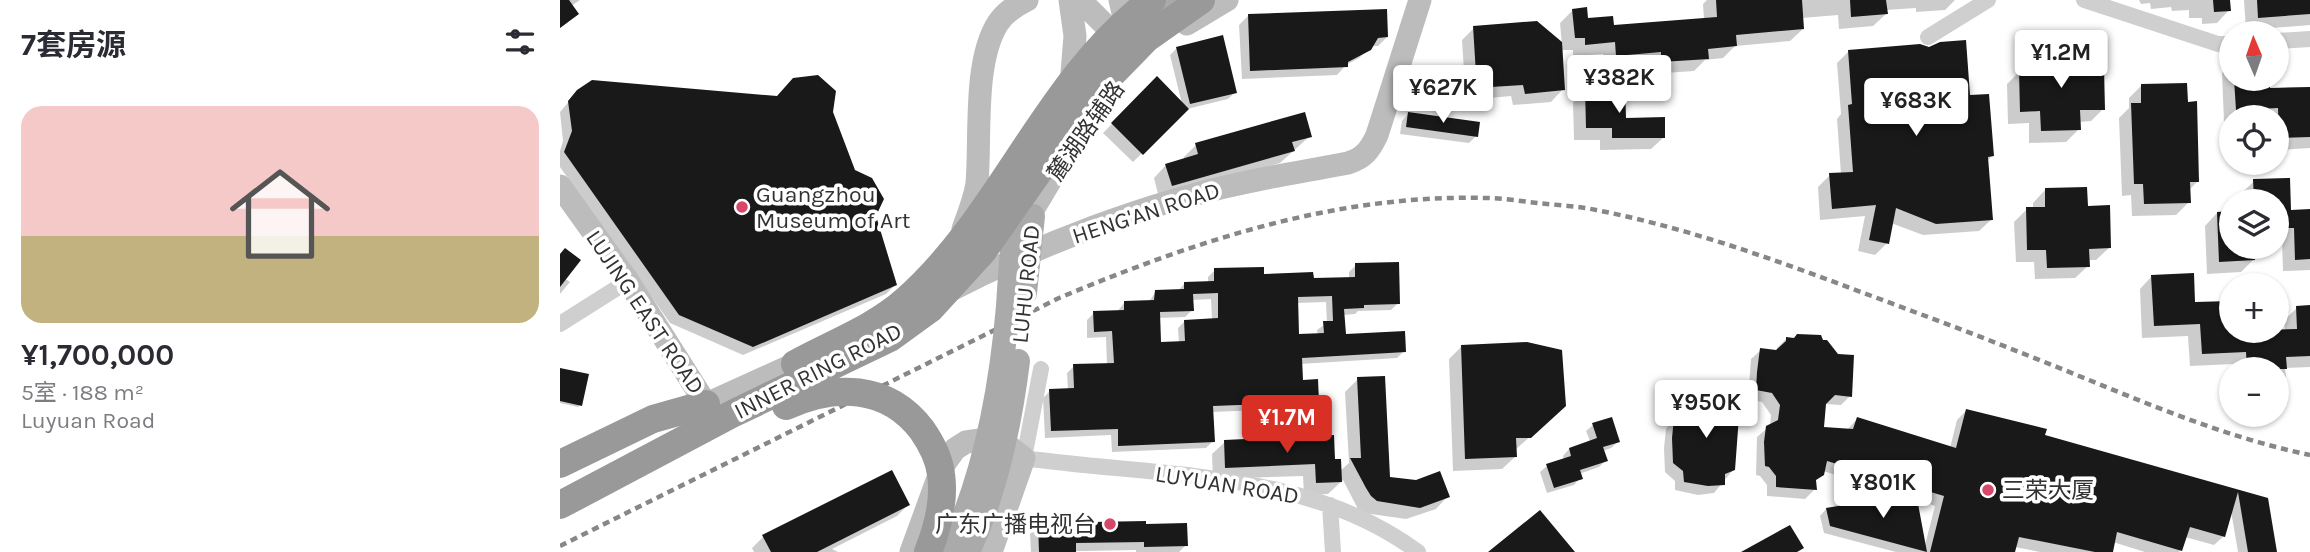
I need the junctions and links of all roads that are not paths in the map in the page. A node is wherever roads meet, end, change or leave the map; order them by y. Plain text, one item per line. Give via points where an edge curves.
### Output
1 (1027, 0) edge
2 (1057, 0) edge
3 (1152, 0) edge
4 (1173, 0) edge
5 (1201, 0) edge
6 (1227, 0) edge
7 (1988, 0) edge
8 (2084, 0) edge
9 (1417, 3) edge
10 (1074, 6) edge
11 (1127, 23) edge
12 (1928, 37) dead end
13 (2310, 39) edge
14 (2289, 40) edge
15 (2219, 44) edge
16 (1072, 73) junction
17 (560, 186) edge
18 (977, 186) junction
19 (1028, 213) junction
20 (1020, 257) junction
21 (628, 281) junction
22 (916, 308) junction
23 (560, 324) edge
24 (1041, 369) dead end
25 (706, 404) junction
26 (1024, 458) junction
27 (565, 466) edge
28 (560, 489) edge
29 (560, 505) edge
30 (1330, 505) junction
31 (560, 523) edge
32 (911, 552) edge
33 (928, 552) edge
34 (949, 552) edge
35 (968, 552) edge
36 (990, 552) edge
37 (1333, 552) edge
38 (1418, 552) edge

1 - 18 street via 1005,13 986,51
2 - 10 street
3 - 28 highway, INNER RING ROAD, bridge via 1085,63 958,245 903,302
4 - 11 main road
5 - 29 highway, INNER RING ROAD, bridge via 1147,38 1106,80 984,251 930,309 890,338 732,414
6 - 11 street via 1185,25
7 - 12 street
8 - 15 street
9 - 20 street, HENG'AN ROAD via 1377,135 1363,157 1241,183 1125,216
10 - 11 street
10 - 16 street
11 - 16 main road, LUHU ROAD
11 - 19 main road, LUHU ROAD via 1066,113 1042,164
13 - 14 street
16 - 19 main road, LUHU ROAD via 1046,110 1034,138 1024,172
17 - 21 street, LUJING EAST ROAD
18 - 20 street via 998,246
18 - 22 street via 954,258
19 - 34 main road, LUHU ROAD, bridge via 979,469
19 - 35 main road, LUHU ROAD, bridge via 1020,347 1009,423 989,498
20 - 22 street, HENG'AN ROAD
21 - 23 street
21 - 25 street, LUJING EAST ROAD
22 - 25 street, HENG'AN ROAD
24 - 26 street
25 - 27 highway via 653,419
26 - 30 street, LUYUAN ROAD via 1206,477 1268,487
26 - 32 street via 1011,447 981,440 954,450 938,478
26 - 36 street
30 - 37 street
30 - 38 street, LUYUAN ROAD via 1398,537
31 - 33 highway, bridge via 801,400 822,393 856,391 899,408 933,448 941,472 942,497

